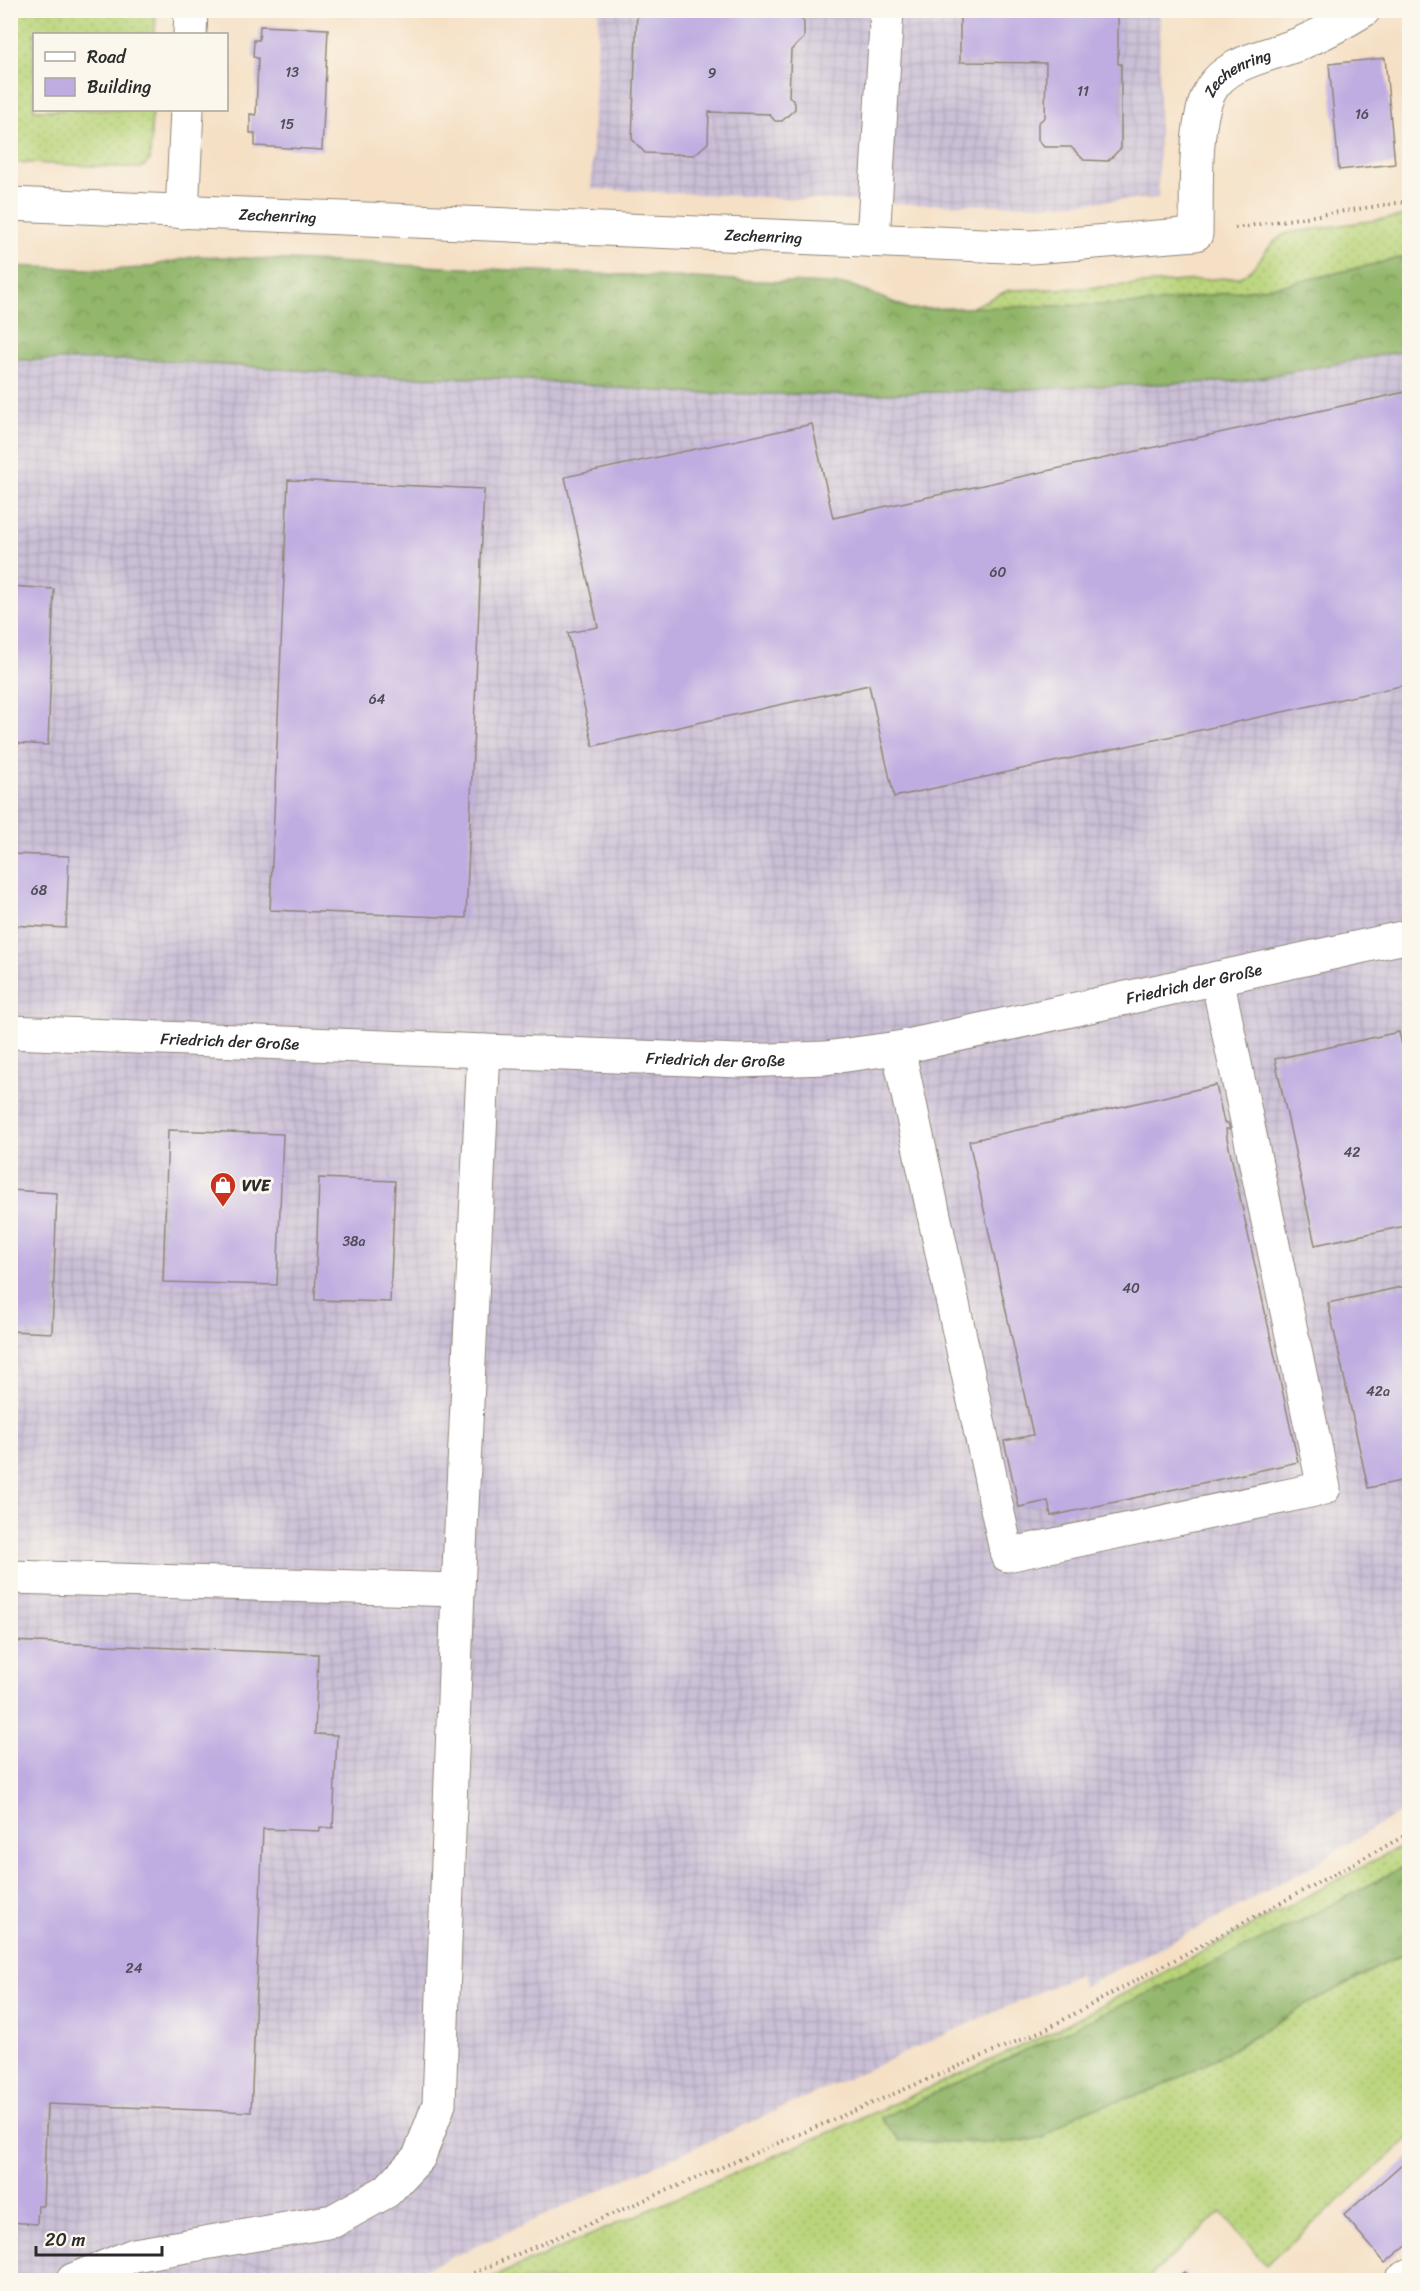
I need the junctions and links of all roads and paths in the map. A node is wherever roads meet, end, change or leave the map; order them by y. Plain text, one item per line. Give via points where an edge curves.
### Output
1 (191, 10) edge
2 (887, 10) edge
3 (1364, 10) edge
4 (190, 33) edge
5 (187, 111) edge
6 (1410, 201) edge
7 (10, 204) edge
8 (182, 212) junction
9 (1196, 234) junction
10 (873, 240) junction
11 (1410, 936) edge
12 (1217, 978) junction
13 (10, 1032) edge
14 (898, 1048) junction
15 (484, 1051) junction
16 (10, 1577) edge
17 (458, 1590) junction
18 (1410, 1833) edge
19 (1410, 2275) edge
20 (73, 2280) edge
21 (457, 2280) edge
22 (1402, 2280) edge

1 - 4 street
2 - 10 street
3 - 9 street, Zechenring via 1297,45 1240,65 1219,78 1209,93 1200,122
5 - 8 street
6 - 9 path
7 - 8 street, Zechenring
8 - 10 street, Zechenring
9 - 10 street, Zechenring via 1031,247
11 - 12 street, Friedrich der Große
12 - 14 street, Friedrich der Große
12 - 14 street via 1324,1488 1007,1555
13 - 15 street, Friedrich der Große
14 - 15 street, Friedrich der Große via 825,1058 739,1061
15 - 17 street
16 - 17 street
17 - 20 street via 439,2104 419,2157 387,2191 333,2221 135,2255
18 - 21 path via 1046,2028
19 - 22 street

